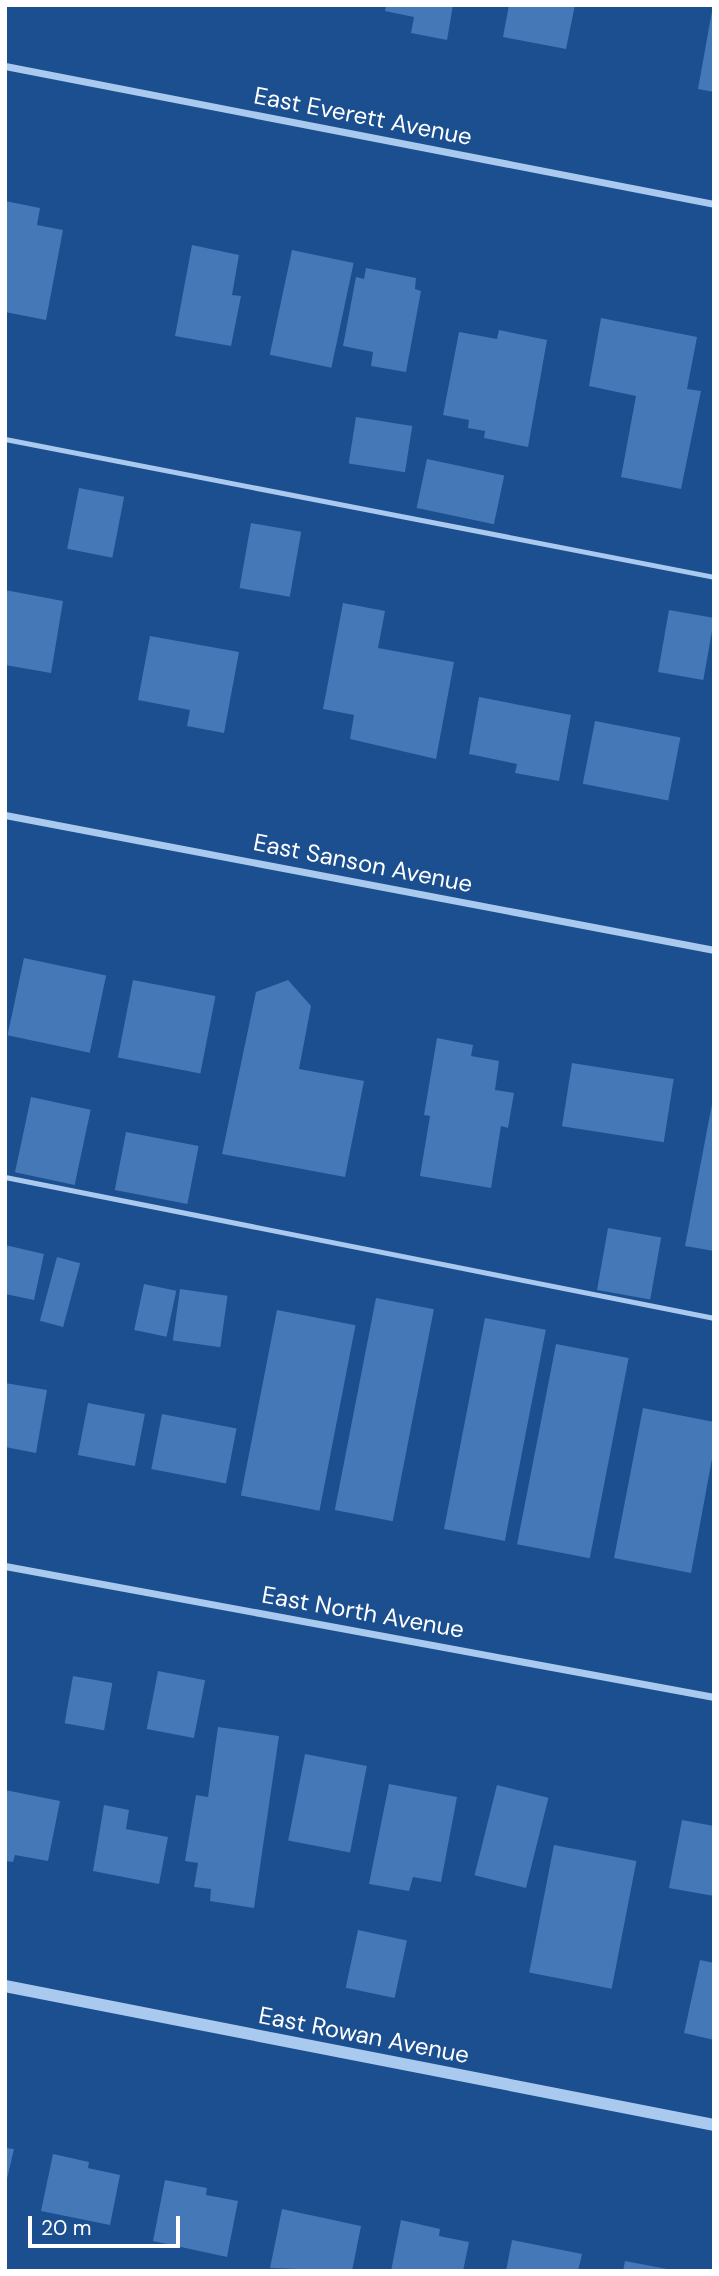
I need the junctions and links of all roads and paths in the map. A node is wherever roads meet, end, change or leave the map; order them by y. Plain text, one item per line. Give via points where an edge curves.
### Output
1 (5, 66) edge
2 (714, 204) edge
3 (5, 439) edge
4 (714, 577) edge
5 (5, 815) edge
6 (714, 950) edge
7 (5, 1177) edge
8 (714, 1318) edge
9 (5, 1566) edge
10 (714, 1697) edge
11 (5, 1986) edge
12 (714, 2126) edge

1 - 2 street, East Everett Avenue
3 - 4 lane
5 - 6 street, East Sanson Avenue
7 - 8 lane
9 - 10 street, East North Avenue
11 - 12 street, East Rowan Avenue

